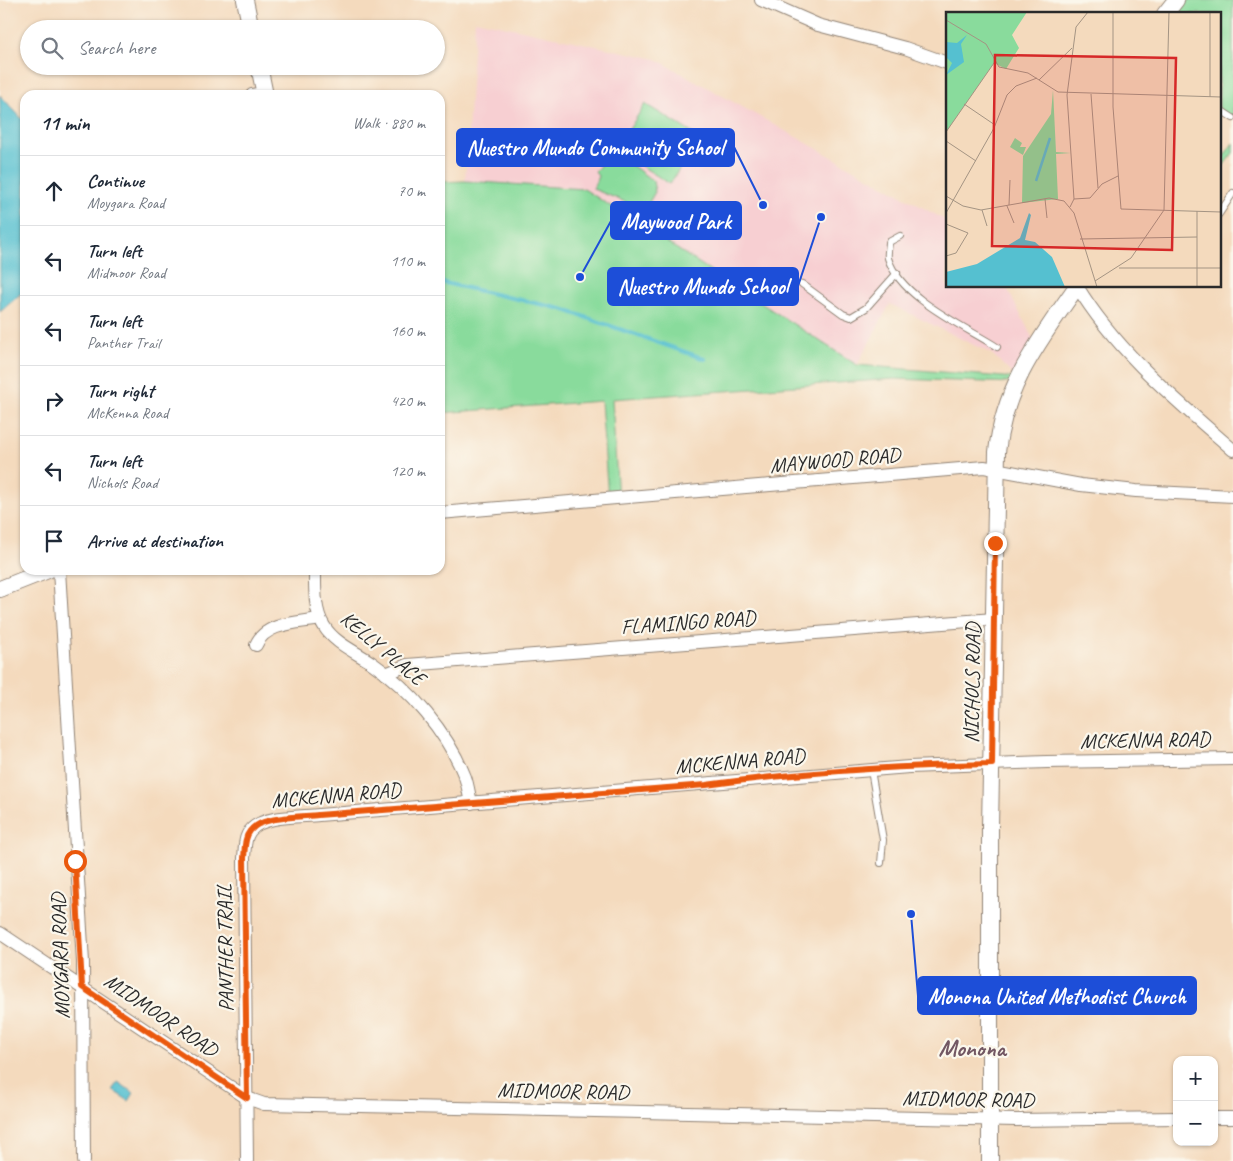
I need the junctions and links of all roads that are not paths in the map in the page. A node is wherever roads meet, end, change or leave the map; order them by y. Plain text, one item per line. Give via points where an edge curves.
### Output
1 (245, 0) edge
2 (761, 0) edge
3 (1176, 0) edge
4 (784, 4) edge
5 (1167, 12) edge
6 (249, 20) edge
7 (946, 63) edge
8 (259, 75) edge
9 (260, 90) edge
10 (1220, 110) edge
11 (1233, 118) edge
12 (1233, 193) edge
13 (1220, 212) edge
14 (900, 236) dead end
15 (897, 273) junction
16 (802, 284) dead end
17 (1076, 288) edge
18 (1078, 288) edge
19 (997, 347) dead end
20 (1233, 450) edge
21 (996, 468) junction
22 (1233, 496) edge
23 (445, 513) edge
24 (35, 575) edge
25 (59, 575) edge
26 (315, 575) edge
27 (0, 589) edge
28 (320, 619) junction
29 (994, 619) junction
30 (256, 645) dead end
31 (386, 674) junction
32 (1233, 759) edge
33 (992, 764) junction
34 (871, 770) junction
35 (470, 803) junction
36 (253, 828) joint
37 (881, 863) dead end
38 (0, 933) edge
39 (82, 987) junction
40 (247, 1098) junction
41 (1173, 1118) edge
42 (1218, 1118) edge
43 (1233, 1118) edge
44 (990, 1120) junction
45 (84, 1161) edge
46 (248, 1161) edge
47 (990, 1161) edge

1 - 6 street
2 - 4 street
3 - 5 street
4 - 7 street via 818,25
8 - 9 street
10 - 11 lane
12 - 13 lane
14 - 15 lane via 889,242 888,257
15 - 16 lane via 866,308 851,317
15 - 19 lane via 903,284 927,304
17 - 21 street, NICHOLS ROAD via 1016,378 998,433
18 - 20 street via 1098,319 1143,368
21 - 22 street, MAYWOOD ROAD via 1081,485
21 - 23 street, MAYWOOD ROAD
21 - 29 street, NICHOLS ROAD
24 - 27 street
25 - 39 street, MOYGARA ROAD
26 - 28 street, KELLY PLACE
28 - 30 street via 271,628 262,634
28 - 31 street, KELLY PLACE via 336,640
29 - 31 street, FLAMINGO ROAD via 407,665
29 - 33 street, NICHOLS ROAD
31 - 35 street, KELLY PLACE via 415,700 449,746 466,780
32 - 33 street, MCKENNA ROAD
33 - 34 street, MCKENNA ROAD
33 - 44 street, NICHOLS ROAD
34 - 35 street, MCKENNA ROAD
34 - 37 lane via 882,840
35 - 36 street, MCKENNA ROAD via 280,818 264,821
36 - 40 street, PANTHER TRAIL via 246,841 244,858
38 - 39 street, MIDMOOR ROAD
39 - 40 street, MIDMOOR ROAD
39 - 45 street, MOYGARA ROAD
40 - 44 street, MIDMOOR ROAD via 264,1104 293,1105
40 - 46 street, PANTHER TRAIL
41 - 44 street, MIDMOOR ROAD
42 - 43 street
44 - 47 street, NICHOLS ROAD

